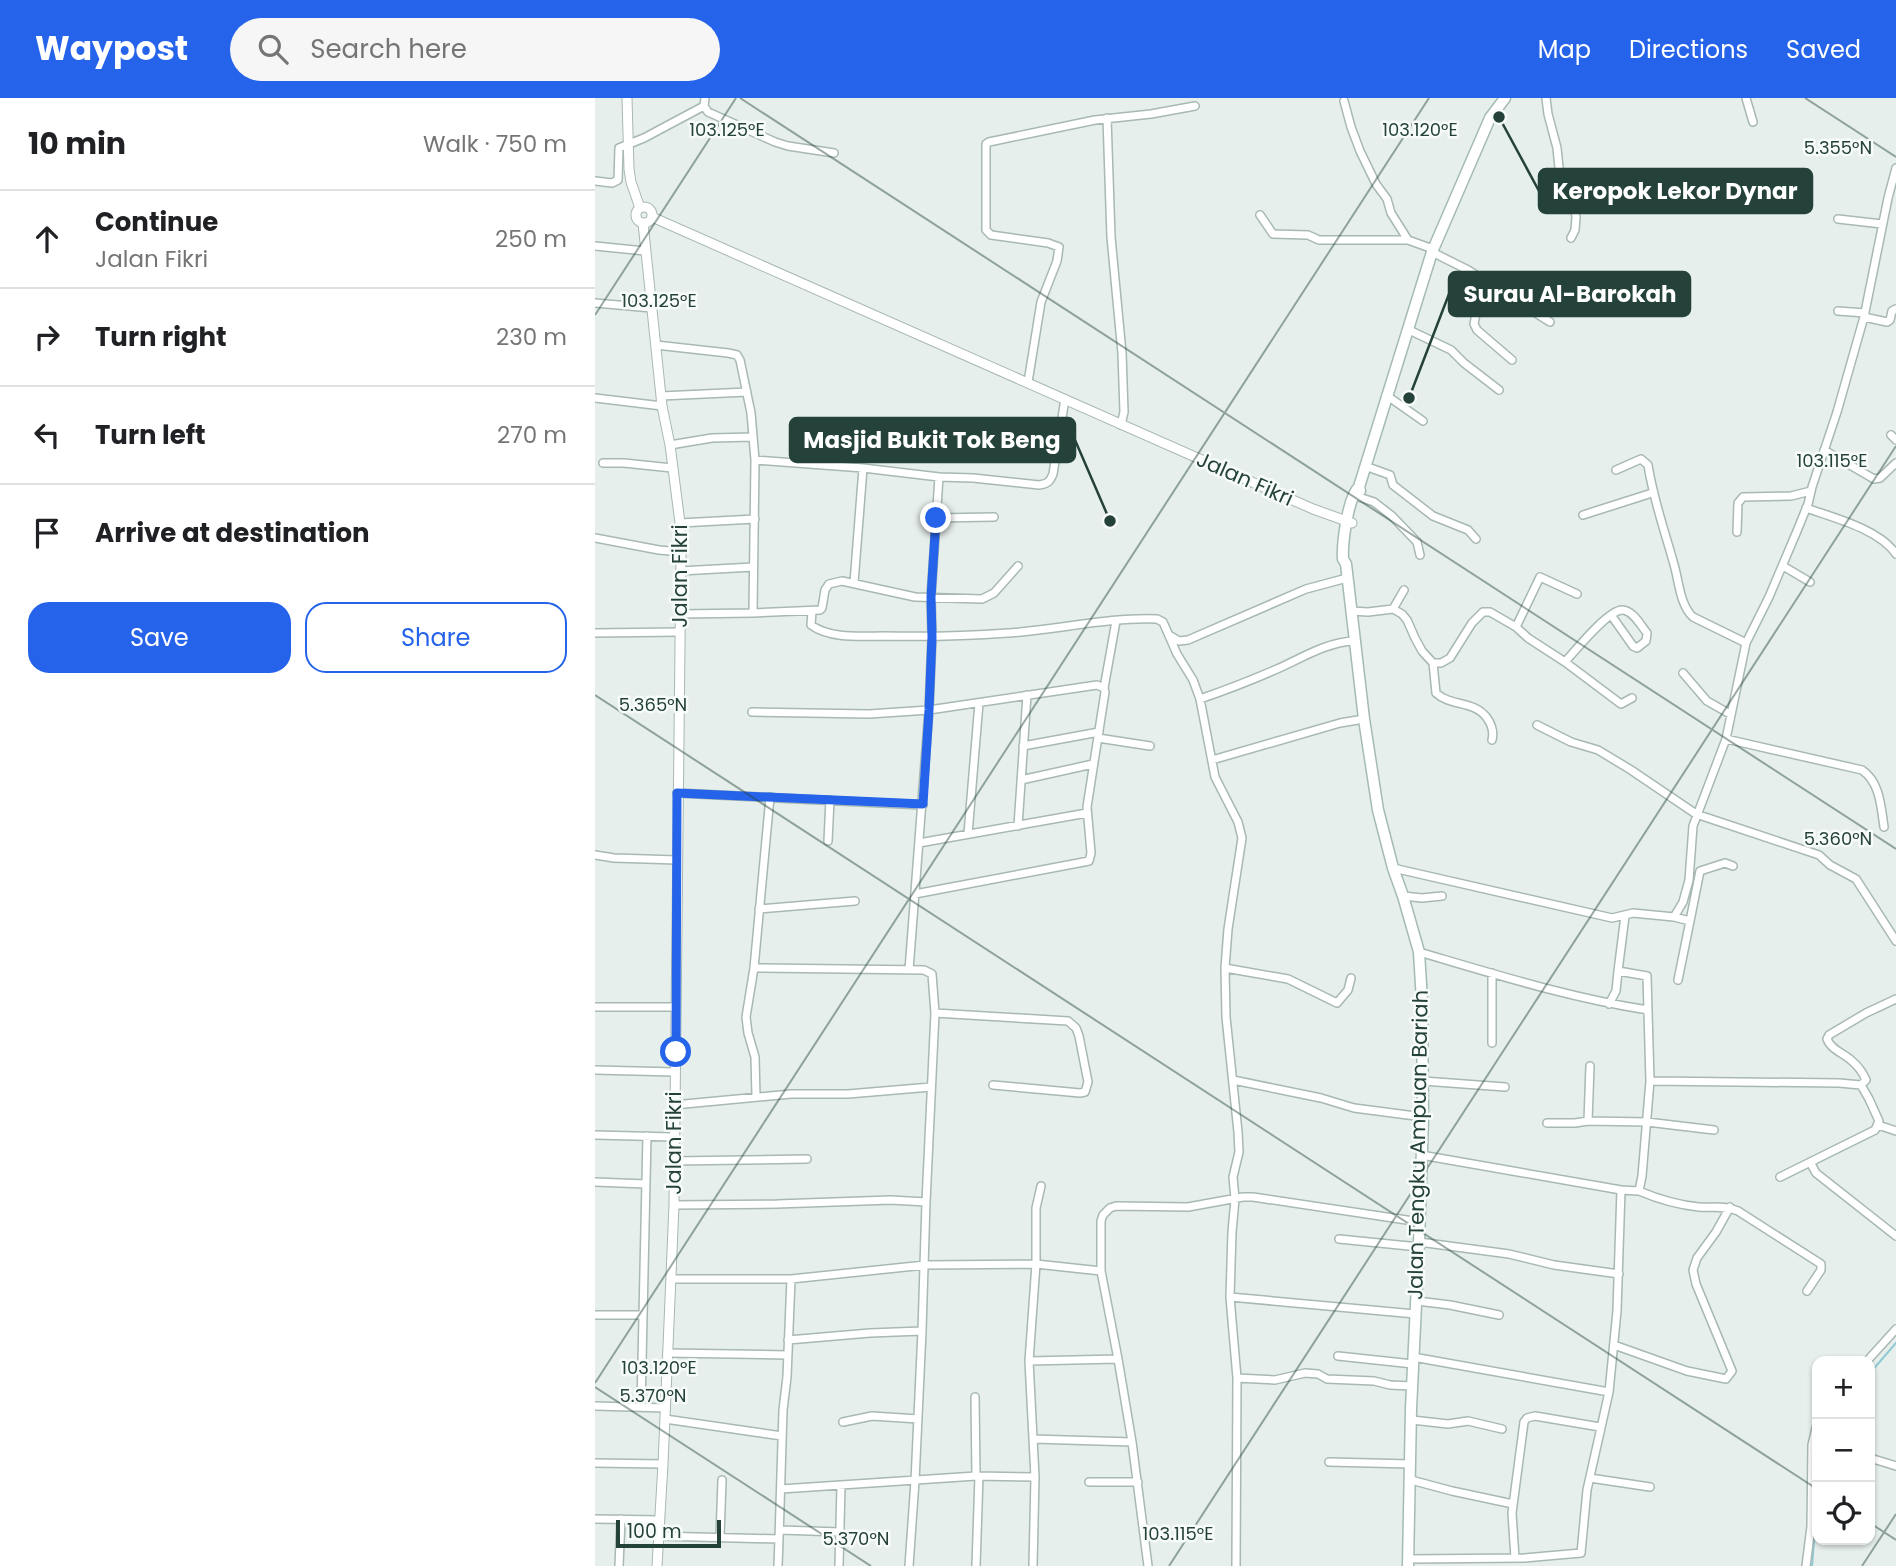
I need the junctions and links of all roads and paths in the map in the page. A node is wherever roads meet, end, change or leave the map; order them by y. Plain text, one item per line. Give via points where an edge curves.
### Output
1 (627, 98) edge
2 (1505, 98) edge
3 (1546, 98) edge
4 (1746, 98) edge
5 (705, 102) edge
6 (1344, 102) dead end
7 (1195, 106) dead end
8 (1107, 118) junction
9 (1753, 122) dead end
10 (629, 144) junction
11 (834, 153) dead end
12 (1896, 168) edge
13 (595, 181) edge
14 (1260, 215) dead end
15 (1838, 219) dead end
16 (648, 220) junction
17 (1882, 224) junction
18 (1571, 238) dead end
19 (1408, 240) junction
20 (595, 246) edge
21 (1433, 251) junction
22 (646, 256) junction
23 (1483, 279) junction
24 (595, 303) edge
25 (652, 308) junction
26 (1896, 309) edge
27 (1838, 311) dead end
28 (1864, 315) junction
29 (1550, 322) dead end
30 (1407, 329) junction
31 (656, 345) junction
32 (1512, 360) dead end
33 (1028, 383) junction
34 (1499, 390) dead end
35 (747, 392) junction
36 (1386, 395) junction
37 (661, 396) junction
38 (595, 398) edge
39 (1065, 399) junction
40 (662, 406) junction
41 (1423, 421) dead end
42 (1121, 425) junction
43 (753, 437) junction
44 (670, 445) junction
45 (1824, 450) junction
46 (755, 460) junction
47 (603, 463) dead end
48 (1896, 463) edge
49 (1365, 466) junction
50 (673, 468) junction
51 (863, 468) junction
52 (1616, 470) dead end
53 (939, 477) junction
54 (1811, 491) junction
55 (1357, 492) junction
56 (1652, 493) junction
57 (1806, 508) junction
58 (1313, 509) junction
59 (1325, 512) junction
60 (1583, 514) dead end
61 (994, 517) dead end
62 (936, 518) junction
63 (755, 520) junction
64 (680, 523) junction
65 (1349, 524) junction
66 (1737, 532) dead end
67 (595, 538) edge
68 (1476, 539) dead end
69 (681, 552) junction
70 (1896, 554) edge
71 (1420, 555) dead end
72 (1018, 566) dead end
73 (1783, 566) junction
74 (753, 567) junction
75 (680, 571) junction
76 (1347, 578) junction
77 (1810, 582) dead end
78 (854, 583) junction
79 (1404, 590) dead end
80 (1577, 594) dead end
81 (931, 597) junction
82 (1393, 609) junction
83 (812, 611) junction
84 (1351, 611) junction
85 (753, 613) junction
86 (680, 614) junction
87 (1611, 615) junction
88 (1116, 621) junction
89 (1516, 626) junction
90 (680, 632) junction
91 (595, 633) edge
92 (1167, 634) junction
93 (932, 637) junction
94 (1188, 640) junction
95 (1354, 640) junction
96 (1746, 643) junction
97 (1177, 654) junction
98 (1565, 662) junction
99 (1433, 663) junction
100 (1683, 673) dead end
101 (1104, 688) junction
102 (1027, 695) junction
103 (1632, 698) dead end
104 (1200, 699) junction
105 (979, 703) junction
106 (929, 710) junction
107 (752, 712) dead end
108 (1730, 714) junction
109 (1364, 719) junction
110 (1537, 725) dead end
111 (1098, 735) junction
112 (1725, 739) junction
113 (1492, 740) dead end
114 (1023, 746) junction
115 (1150, 746) dead end
116 (1212, 760) junction
117 (1093, 764) junction
118 (1021, 780) junction
119 (677, 793) junction
120 (770, 797) junction
121 (830, 800) junction
122 (923, 804) junction
123 (1087, 813) junction
124 (1696, 814) junction
125 (1018, 825) junction
126 (1884, 827) dead end
127 (968, 834) junction
128 (828, 841) dead end
129 (919, 843) junction
130 (595, 855) edge
131 (677, 860) junction
132 (1733, 866) dead end
133 (1393, 868) junction
134 (915, 894) junction
135 (1403, 897) junction
136 (1441, 897) dead end
137 (855, 901) dead end
138 (759, 909) junction
139 (1625, 916) junction
140 (1674, 917) junction
141 (1690, 921) junction
142 (1896, 941) edge
143 (1419, 951) junction
144 (754, 968) junction
145 (1225, 968) junction
146 (909, 970) junction
147 (1618, 971) junction
148 (1492, 973) junction
149 (1351, 978) dead end
150 (1678, 980) dead end
151 (1896, 999) edge
152 (1609, 1004) junction
153 (595, 1007) edge
154 (676, 1007) junction
155 (1648, 1010) junction
156 (935, 1013) junction
157 (1492, 1043) dead end
158 (1590, 1066) dead end
159 (595, 1070) edge
160 (675, 1072) junction
161 (1233, 1080) junction
162 (1423, 1081) junction
163 (1650, 1081) junction
164 (993, 1085) dead end
165 (1861, 1085) junction
166 (931, 1087) junction
167 (1505, 1087) dead end
168 (756, 1097) junction
169 (674, 1105) junction
170 (1423, 1117) junction
171 (1588, 1121) junction
172 (1647, 1122) junction
173 (1547, 1123) dead end
174 (1878, 1125) junction
175 (1714, 1130) dead end
176 (1896, 1131) edge
177 (595, 1135) edge
178 (647, 1136) junction
179 (673, 1137) junction
180 (1421, 1155) junction
181 (807, 1159) dead end
182 (673, 1161) junction
183 (1810, 1162) junction
184 (1780, 1177) dead end
185 (595, 1182) edge
186 (646, 1184) junction
187 (1041, 1186) dead end
188 (1621, 1190) junction
189 (1639, 1191) junction
190 (1235, 1199) junction
191 (926, 1202) junction
192 (674, 1205) junction
193 (1730, 1207) junction
194 (1420, 1222) junction
195 (1896, 1236) edge
196 (1339, 1239) dead end
197 (1419, 1244) junction
198 (1036, 1264) junction
199 (925, 1265) junction
200 (1101, 1271) junction
201 (1619, 1274) junction
202 (671, 1279) junction
203 (791, 1279) junction
204 (1807, 1291) dead end
205 (1230, 1297) junction
206 (1416, 1301) junction
207 (1415, 1314) junction
208 (595, 1315) edge
209 (643, 1315) junction
210 (1499, 1315) dead end
211 (1896, 1329) edge
212 (922, 1331) junction
213 (788, 1340) junction
214 (1614, 1345) junction
215 (667, 1353) junction
216 (787, 1355) junction
217 (1338, 1356) dead end
218 (1872, 1356) edge
219 (1118, 1359) junction
220 (1413, 1361) junction
221 (1029, 1362) junction
222 (1237, 1378) junction
223 (1412, 1386) junction
224 (1609, 1392) junction
225 (975, 1397) dead end
226 (595, 1406) edge
227 (641, 1407) junction
228 (666, 1408) junction
229 (665, 1419) junction
230 (918, 1419) junction
231 (1412, 1420) junction
232 (843, 1422) dead end
233 (1600, 1427) junction
234 (1502, 1429) dead end
235 (782, 1436) junction
236 (1033, 1439) junction
237 (1132, 1442) junction
238 (1875, 1460) edge
239 (1329, 1462) dead end
240 (595, 1463) edge
241 (663, 1464) junction
242 (1411, 1464) junction
243 (1896, 1466) edge
244 (978, 1476) junction
245 (1035, 1477) junction
246 (1590, 1478) junction
247 (722, 1480) dead end
248 (1411, 1480) junction
249 (915, 1481) junction
250 (1089, 1482) dead end
251 (1138, 1482) junction
252 (1813, 1482) edge
253 (841, 1485) junction
254 (1650, 1488) dead end
255 (781, 1489) junction
256 (1513, 1504) junction
257 (595, 1519) edge
258 (621, 1520) junction
259 (659, 1520) junction
260 (780, 1530) junction
261 (841, 1532) junction
262 (658, 1536) junction
263 (720, 1537) junction
264 (779, 1539) junction
265 (1515, 1558) junction
266 (1408, 1562) edge
267 (1525, 1562) edge
268 (619, 1566) edge
269 (657, 1566) edge
270 (778, 1566) edge
271 (839, 1566) edge
272 (909, 1566) edge
273 (976, 1566) edge
274 (1033, 1566) edge
275 (1148, 1566) edge
276 (1236, 1566) edge
277 (1807, 1566) edge

1 - 10 street
2 - 21 main road, Jalan Tengku Ampuan Bariah via 1490,118
3 - 18 street via 1559,168 1573,197 1576,217
4 - 9 street
5 - 10 street
5 - 11 street via 708,112 775,142
6 - 19 street via 1360,151
7 - 8 street
8 - 33 street via 986,145 986,230 991,235 1059,247 1041,302
8 - 42 street via 1123,386
10 - 13 street via 618,150 618,180
10 - 16 street, Jalan Fikri via 631,182 640,208 650,209
12 - 17 street
14 - 19 street via 1273,234 1308,235 1319,240
15 - 17 street
16 - 22 street, Jalan Fikri
16 - 33 street, Jalan Fikri via 678,229
17 - 28 street
19 - 21 street
20 - 22 street
21 - 23 street
21 - 30 main road, Jalan Tengku Ampuan Bariah
22 - 25 street, Jalan Fikri
23 - 29 street
23 - 32 street via 1474,324
24 - 25 street
25 - 31 street, Jalan Fikri
26 - 28 street via 1887,322
27 - 28 street
28 - 45 street
30 - 34 street via 1451,350
30 - 36 main road, Jalan Tengku Ampuan Bariah
31 - 35 street via 737,355
31 - 37 street, Jalan Fikri
33 - 39 street, Jalan Fikri
35 - 37 street
35 - 43 street
36 - 41 street
36 - 49 main road, Jalan Tengku Ampuan Bariah
37 - 40 street, Jalan Fikri
38 - 40 street
39 - 42 street, Jalan Fikri
39 - 53 street via 1053,474 1047,484
40 - 44 street, Jalan Fikri
42 - 58 street, Jalan Fikri
43 - 44 street
43 - 46 street
44 - 50 street, Jalan Fikri
45 - 48 street via 1874,479
45 - 54 street
46 - 51 street
46 - 63 street
47 - 50 street
49 - 55 main road, Jalan Tengku Ampuan Bariah
49 - 68 street via 1390,475 1393,485 1433,516 1468,530
50 - 64 street, Jalan Fikri
51 - 53 street
51 - 78 street
52 - 56 street via 1645,461
53 - 62 street
54 - 57 street
54 - 66 street via 1743,497 1738,503
55 - 59 street via 1345,507
55 - 65 main road, Jalan Tengku Ampuan Bariah
55 - 71 street via 1392,516 1417,542
56 - 60 street
56 - 96 street via 1688,612
57 - 70 street via 1872,534
57 - 73 street
58 - 59 street, Jalan Fikri
58 - 65 street, Jalan Fikri
59 - 65 street, Jalan Fikri
61 - 62 street
62 - 81 street
63 - 64 street
63 - 74 street
64 - 69 street, Jalan Fikri
65 - 76 main road, Jalan Tengku Ampuan Bariah via 1343,553
67 - 69 street
69 - 75 street, Jalan Fikri
72 - 81 street via 994,593 982,599
73 - 77 street
73 - 96 street
74 - 75 street
74 - 85 street
75 - 86 street, Jalan Fikri
76 - 84 main road, Jalan Tengku Ampuan Bariah
76 - 94 street via 1306,589
78 - 81 street
78 - 83 street via 829,584 822,608
79 - 82 street
80 - 89 street via 1540,578
81 - 93 street
82 - 84 street
82 - 99 street via 1407,620
83 - 85 street
83 - 93 street via 811,625 819,631
84 - 95 main road, Jalan Tengku Ampuan Bariah
85 - 86 street
86 - 90 street, Jalan Fikri
87 - 87 street via 1633,646 1646,640 1647,633 1629,613 1620,610
87 - 98 street
88 - 92 street via 1157,619
88 - 93 street
88 - 101 street
89 - 98 street
89 - 99 street via 1483,612 1450,659
90 - 91 street
90 - 119 street, Jalan Fikri
92 - 94 street via 1174,640
92 - 97 street
93 - 106 street
94 - 97 street
95 - 104 street via 1326,646
95 - 109 main road, Jalan Tengku Ampuan Bariah
96 - 108 street
97 - 104 street
98 - 103 street via 1621,704
99 - 113 street via 1436,693 1483,712 1491,723
100 - 108 street via 1707,701
101 - 102 street via 1097,685
101 - 111 street
102 - 105 street
102 - 114 street
104 - 116 street
105 - 106 street
105 - 127 street
106 - 107 street
106 - 122 street
108 - 112 street
109 - 116 street
109 - 133 main road, Jalan Tengku Ampuan Bariah via 1378,810
110 - 124 street via 1598,750
111 - 114 street
111 - 115 street
111 - 117 street
112 - 124 street
112 - 126 street via 1862,771 1872,779
114 - 118 street
116 - 145 street via 1242,838
117 - 118 street
117 - 123 street
118 - 125 street
119 - 120 street
119 - 131 street, Jalan Fikri
120 - 121 street
120 - 138 street
121 - 122 street
121 - 128 street
122 - 129 street
123 - 125 street
123 - 134 street via 1089,861
124 - 140 street via 1689,880
124 - 142 street via 1819,855 1856,879
125 - 127 street
127 - 129 street
129 - 134 street
130 - 131 street
131 - 154 street, Jalan Fikri
132 - 141 street via 1725,863 1700,871
133 - 135 main road, Jalan Tengku Ampuan Bariah
133 - 139 street via 1606,917
134 - 146 street
135 - 136 street
135 - 143 main road, Jalan Tengku Ampuan Bariah
137 - 138 street
138 - 144 street
139 - 140 street
139 - 147 street
140 - 141 street
141 - 150 street
143 - 148 street
143 - 162 main road, Jalan Tengku Ampuan Bariah
144 - 146 street
144 - 168 street via 746,1021
145 - 149 street via 1288,979 1335,1003 1348,990
145 - 161 street
146 - 156 street via 932,974
147 - 152 street
147 - 155 street via 1647,975
148 - 152 street
148 - 157 street
151 - 165 street via 1827,1039 1861,1071 1866,1080
152 - 155 street
153 - 154 street
154 - 160 street, Jalan Fikri
155 - 163 street
156 - 164 street via 1068,1021 1076,1028 1088,1082 1084,1091
156 - 166 street
158 - 171 street
159 - 160 street
160 - 169 street, Jalan Fikri
161 - 170 street via 1354,1108
161 - 190 street via 1239,1142 1233,1177
162 - 167 street
162 - 170 main road, Jalan Tengku Ampuan Bariah
163 - 165 street
163 - 172 street
165 - 174 street
166 - 168 street
166 - 191 street
168 - 169 street
169 - 179 street, Jalan Fikri
170 - 180 main road, Jalan Tengku Ampuan Bariah
171 - 172 street
171 - 173 street
172 - 175 street
172 - 189 street
174 - 176 street
174 - 183 street
177 - 178 street
178 - 179 street
178 - 186 street
179 - 182 street, Jalan Fikri
180 - 188 street
180 - 194 main road, Jalan Tengku Ampuan Bariah
181 - 182 street
182 - 192 street, Jalan Fikri
183 - 184 street
183 - 195 street via 1816,1173
185 - 186 street
186 - 209 street
187 - 198 street via 1036,1208
188 - 189 street
188 - 201 street
189 - 193 street via 1676,1204
190 - 194 street via 1253,1197
190 - 200 street via 1188,1207 1109,1208 1101,1221
190 - 205 street
191 - 192 street
191 - 199 street
192 - 202 street, Jalan Fikri
193 - 204 street via 1821,1264
193 - 214 street via 1693,1270 1732,1371 1729,1376 1695,1373
194 - 197 main road, Jalan Tengku Ampuan Bariah
196 - 197 street
197 - 201 street
197 - 206 main road, Jalan Tengku Ampuan Bariah
198 - 199 street
198 - 200 street
198 - 221 street
199 - 203 street
199 - 212 street
200 - 219 street
201 - 214 street
202 - 203 street
202 - 215 street, Jalan Fikri
203 - 213 street
205 - 207 street
205 - 222 street
206 - 207 main road, Jalan Tengku Ampuan Bariah
206 - 210 street
207 - 220 main road, Jalan Tengku Ampuan Bariah
208 - 209 street
209 - 227 street
211 - 218 street
212 - 213 street
212 - 230 street
213 - 216 street
214 - 224 street
215 - 216 street
215 - 228 street, Jalan Fikri
216 - 235 street
217 - 220 street
219 - 221 street
219 - 237 street
220 - 223 main road, Jalan Tengku Ampuan Bariah
220 - 224 street
221 - 236 street
222 - 223 street via 1275,1380 1305,1373
222 - 276 street
223 - 231 main road, Jalan Tengku Ampuan Bariah
224 - 233 street
225 - 244 street
226 - 227 street
227 - 228 street
228 - 229 street, Jalan Fikri
229 - 235 street
229 - 241 street, Jalan Fikri
230 - 232 street via 872,1416
230 - 249 street
231 - 234 street via 1468,1421
231 - 242 main road, Jalan Tengku Ampuan Bariah
233 - 246 street
233 - 256 street via 1527,1418
235 - 255 street
236 - 237 street
236 - 245 street
237 - 251 street
238 - 243 street
239 - 242 street
240 - 241 street
241 - 259 street, Jalan Fikri
242 - 248 main road, Jalan Tengku Ampuan Bariah
244 - 245 street
244 - 249 street
244 - 273 street
245 - 274 street
246 - 254 street
246 - 267 street via 1581,1553
247 - 263 street
248 - 256 street
248 - 266 main road, Jalan Tengku Ampuan Bariah
249 - 253 street
249 - 272 street
250 - 251 street
251 - 275 street
252 - 277 street
253 - 255 street
253 - 261 street
255 - 260 street
256 - 265 street
257 - 258 street
258 - 259 street
258 - 268 street
259 - 262 street, Jalan Fikri
260 - 261 street
260 - 264 street
261 - 271 street
262 - 263 street
262 - 269 street, Jalan Fikri
263 - 264 street
264 - 270 street
265 - 266 street
265 - 267 street

